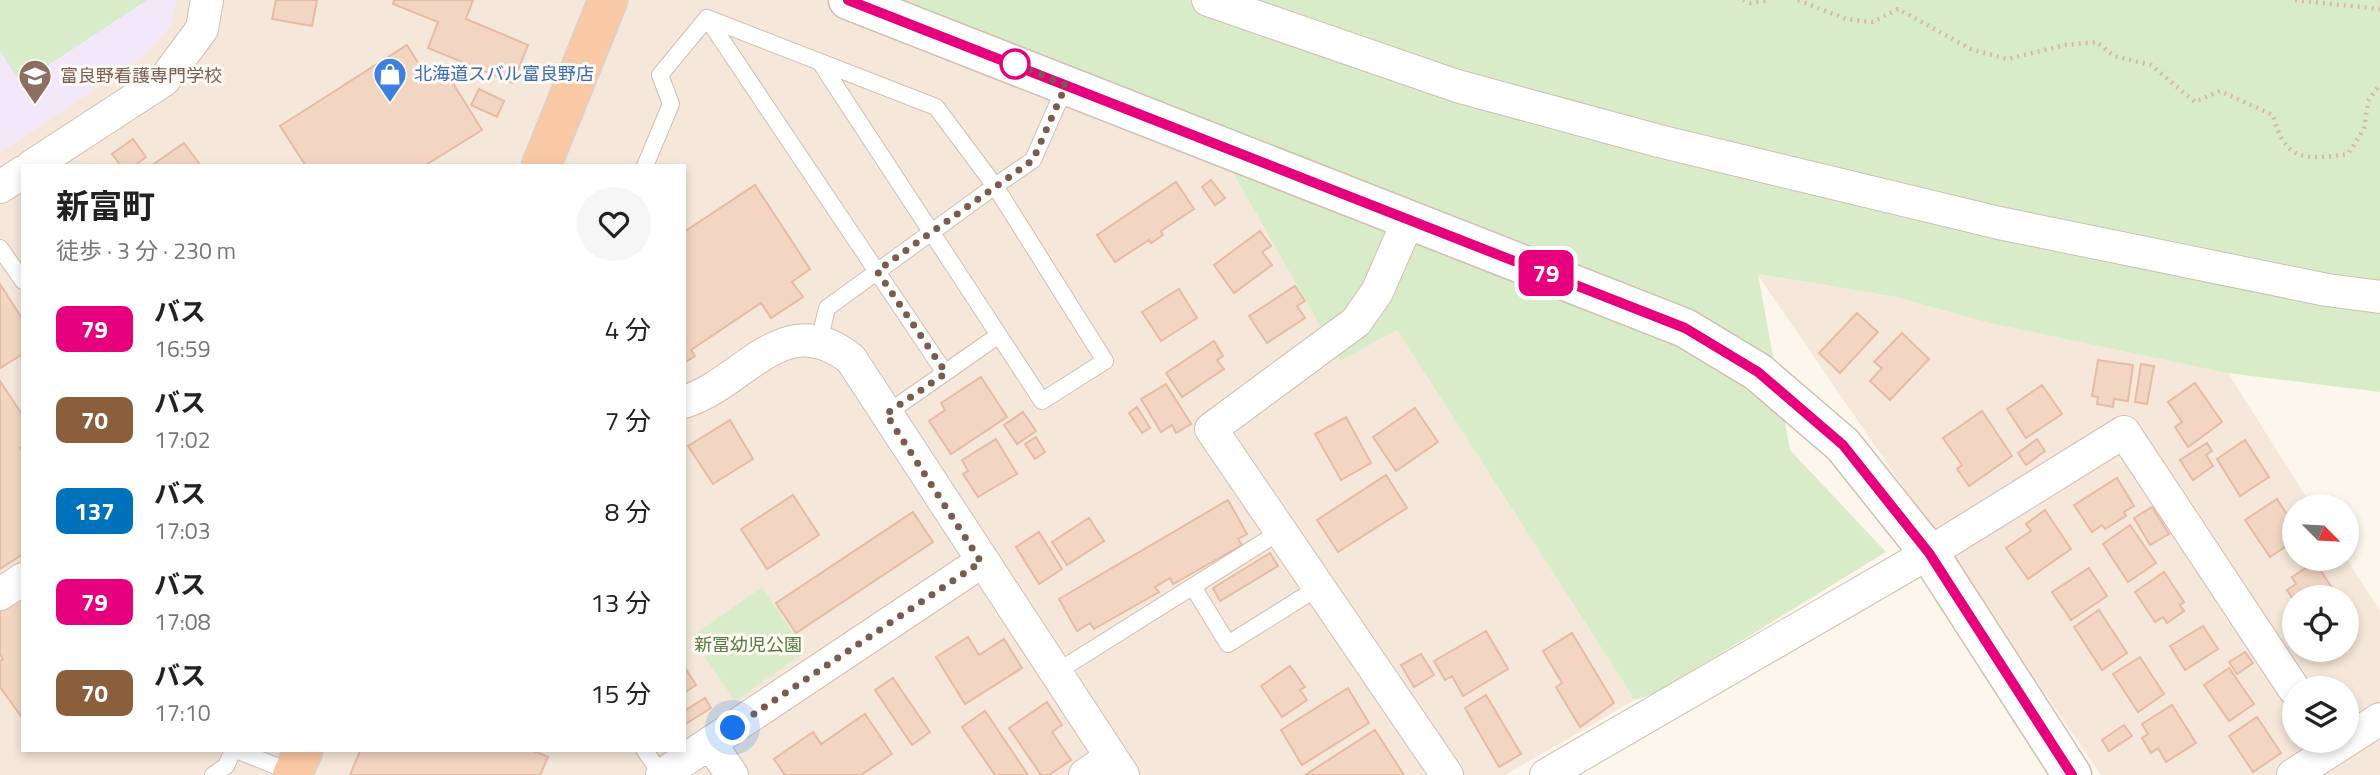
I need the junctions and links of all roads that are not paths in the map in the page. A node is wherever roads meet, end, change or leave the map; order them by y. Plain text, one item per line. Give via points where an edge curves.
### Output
1 (207, 0) edge
2 (608, 0) edge
3 (848, 0) edge
4 (1208, 0) edge
5 (707, 18) junction
6 (820, 62) junction
7 (1066, 85) junction
8 (35, 164) edge
9 (542, 164) edge
10 (646, 164) edge
11 (21, 173) edge
12 (995, 186) junction
13 (0, 187) edge
14 (1409, 219) junction
15 (932, 232) junction
16 (0, 248) edge
17 (877, 271) junction
18 (21, 278) edge
19 (2380, 298) edge
20 (999, 335) junction
21 (819, 342) junction
22 (946, 373) junction
23 (686, 401) edge
24 (886, 414) junction
25 (1281, 531) junction
26 (1929, 553) junction
27 (981, 562) junction
28 (21, 580) edge
29 (1193, 587) junction
30 (1319, 587) junction
31 (0, 594) edge
32 (1055, 673) junction
33 (2285, 676) edge
34 (2380, 719) edge
35 (2359, 730) edge
36 (710, 743) junction
37 (233, 752) edge
38 (243, 752) edge
39 (646, 752) edge
40 (2321, 753) edge
41 (296, 766) edge
42 (1117, 766) edge
43 (214, 775) edge
44 (662, 775) edge
45 (732, 775) edge
46 (1085, 775) edge
47 (1447, 775) edge
48 (1546, 775) edge
49 (2073, 775) edge
50 (2293, 775) edge

1 - 8 street via 202,29 164,80
2 - 9 highway
3 - 7 street
4 - 19 street via 1457,86 1659,141 1999,223
5 - 6 lane
5 - 10 lane via 660,75 671,104
5 - 17 lane
6 - 12 lane via 936,107
6 - 15 lane
7 - 12 lane via 1033,160
7 - 14 street
11 - 13 street
12 - 15 lane
12 - 20 lane via 1105,362 1042,401
14 - 25 street via 1377,292 1356,322 1212,429
14 - 26 street via 1685,328 1758,372 1843,445
15 - 17 lane
15 - 20 lane
16 - 18 lane
17 - 21 lane via 827,308
17 - 22 lane
20 - 22 lane
21 - 23 street via 806,338 783,343
21 - 24 street via 835,346 851,359
22 - 24 lane
24 - 27 street
25 - 29 lane
25 - 30 street
26 - 33 street via 2124,432
26 - 48 street
26 - 49 street
27 - 32 street
27 - 36 street
28 - 31 street
29 - 30 lane via 1228,644
29 - 32 lane
30 - 47 street
32 - 42 street
34 - 35 street
36 - 44 street
36 - 45 street
37 - 43 lane via 226,766
38 - 41 lane
39 - 44 lane
40 - 50 street
42 - 46 street

